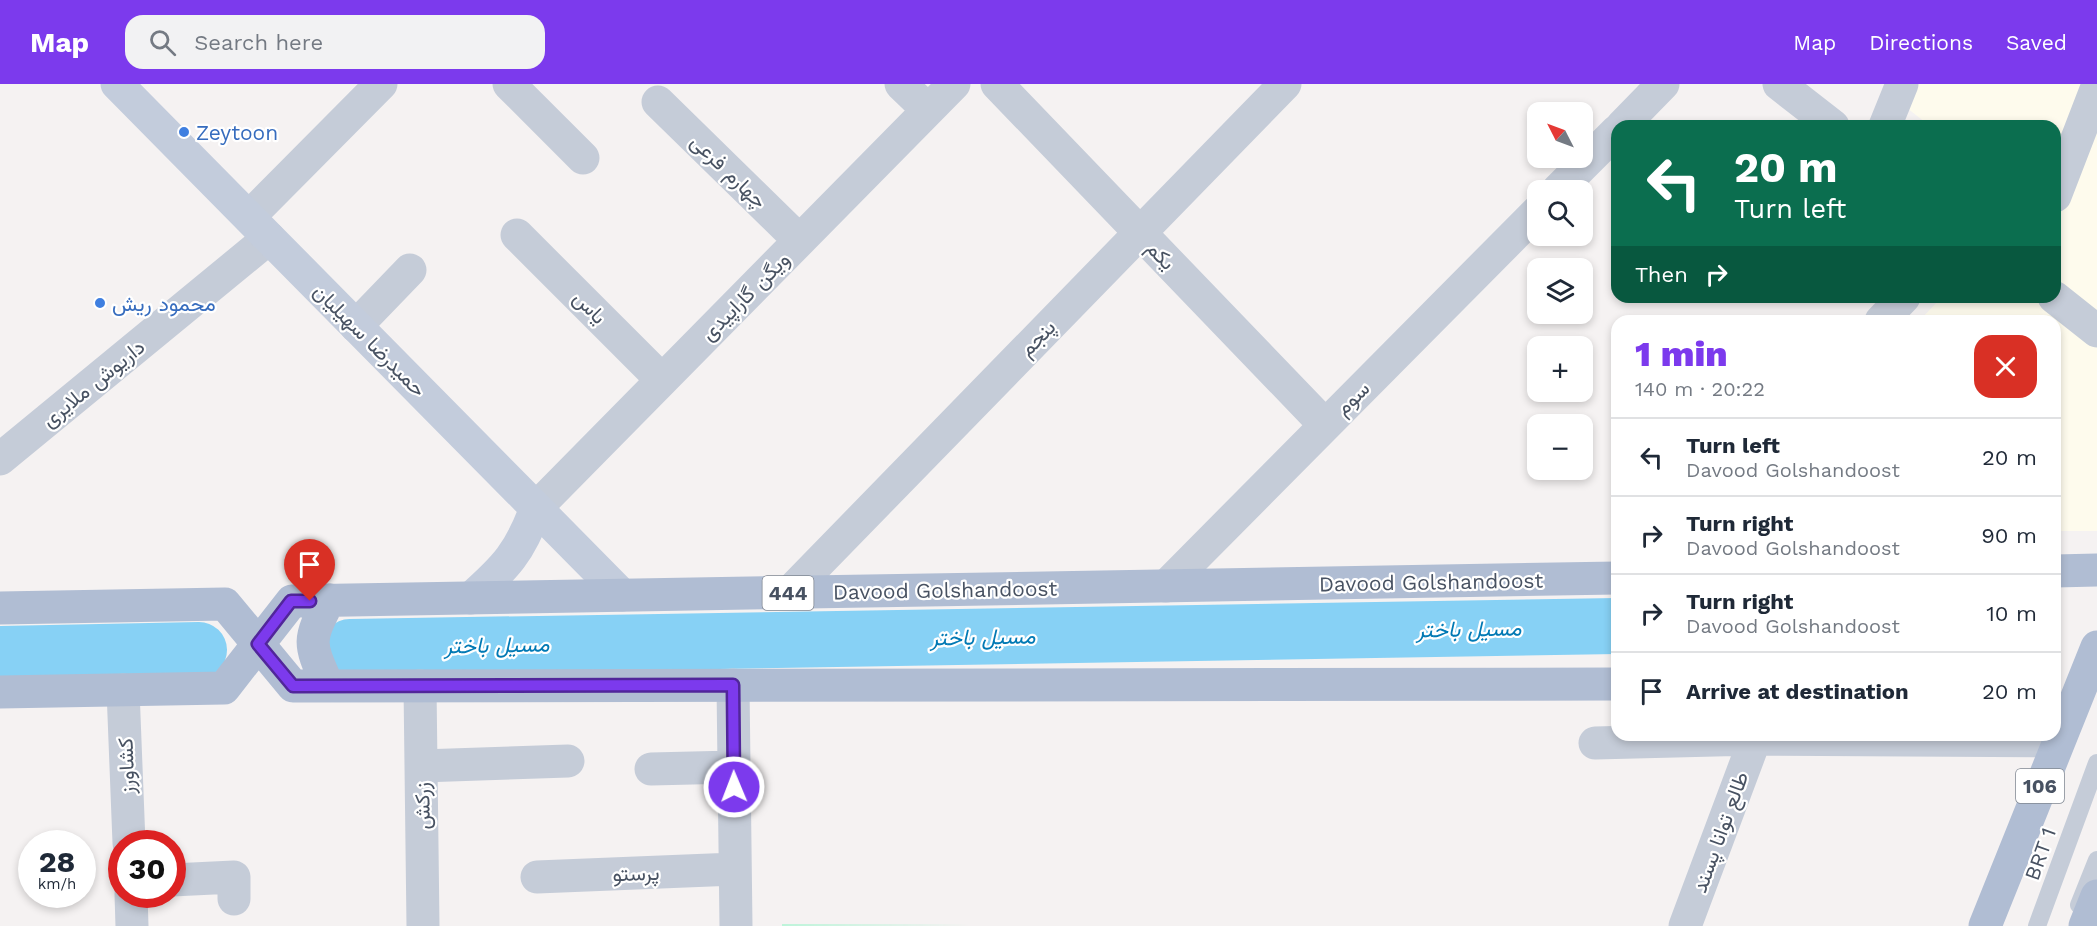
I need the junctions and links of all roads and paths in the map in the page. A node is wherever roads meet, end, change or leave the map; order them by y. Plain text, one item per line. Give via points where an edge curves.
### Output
1 (117, 84) edge
2 (381, 84) edge
3 (509, 84) edge
4 (901, 84) edge
5 (954, 84) edge
6 (998, 84) edge
7 (1285, 84) edge
8 (1663, 84) edge
9 (1779, 84) edge
10 (1902, 84) edge
11 (2097, 87) edge
12 (658, 102) dead end
13 (928, 110) junction
14 (1628, 120) edge
15 (1825, 120) edge
16 (1887, 120) edge
17 (1611, 137) edge
18 (583, 158) dead end
19 (1568, 180) edge
20 (2061, 180) edge
21 (1527, 222) edge
22 (259, 228) junction
23 (1140, 233) junction
24 (517, 235) dead end
25 (800, 240) junction
26 (410, 270) dead end
27 (1898, 303) edge
28 (2061, 303) edge
29 (1887, 315) edge
30 (356, 326) junction
31 (2097, 331) edge
32 (662, 380) junction
33 (1325, 425) junction
34 (0, 459) edge
35 (536, 508) junction
36 (2097, 570) edge
37 (2061, 571) edge
38 (1611, 579) edge
39 (1166, 586) junction
40 (789, 593) junction
41 (622, 595) junction
42 (471, 598) junction
43 (329, 600) junction
44 (0, 608) edge
45 (258, 644) junction
46 (2097, 647) edge
47 (1611, 684) edge
48 (733, 685) junction
49 (328, 686) junction
50 (420, 686) junction
51 (2078, 688) edge
52 (123, 690) junction
53 (0, 692) edge
54 (2061, 733) edge
55 (1659, 741) edge
56 (1754, 741) edge
57 (2058, 741) edge
58 (1595, 743) dead end
59 (568, 761) dead end
60 (2097, 763) edge
61 (421, 766) junction
62 (734, 767) junction
63 (651, 769) dead end
64 (128, 830) edge
65 (2097, 860) edge
66 (735, 869) junction
67 (537, 877) dead end
68 (186, 879) edge
69 (2097, 896) edge
70 (234, 898) dead end
71 (131, 908) edge
72 (132, 926) edge
73 (423, 926) edge
74 (736, 926) edge
75 (1685, 926) edge
76 (1985, 926) edge
77 (2037, 926) edge
78 (2071, 926) edge
79 (2085, 926) edge

1 - 22 main road, حمیدرضا سهیلیان
2 - 22 street, داریوش ملایری
3 - 18 street
4 - 13 street
5 - 13 street, ویگن گاراپیدی
6 - 23 street, یکم
7 - 23 street, پنجم
8 - 14 street
9 - 15 street
10 - 16 street
11 - 20 street
12 - 25 street, چهارم فرعی
13 - 25 street, ویگن گاراپیدی
17 - 19 street
21 - 33 street, سوم
22 - 30 main road, حمیدرضا سهیلیان
22 - 34 street, داریوش ملایری
23 - 33 street, یکم
23 - 40 street, پنجم
24 - 32 street, یاس
25 - 32 street, ویگن گاراپیدی
26 - 30 street
27 - 29 street
28 - 31 street
30 - 35 main road, حمیدرضا سهیلیان
32 - 35 street, ویگن گاراپیدی
33 - 39 street, سوم
35 - 41 main road, حمیدرضا سهیلیان
35 - 42 main road via 525,539 513,557
36 - 37 main road
38 - 39 main road, Davood Golshandoost / 444
39 - 40 main road, Davood Golshandoost / 444
40 - 41 main road, Davood Golshandoost / 444
41 - 42 main road, Davood Golshandoost / 444
42 - 43 main road, Davood Golshandoost / 444
43 - 45 main road, Davood Golshandoost / 444 via 291,601
43 - 49 main road via 312,633 313,653
44 - 45 main road via 225,604
45 - 49 main road via 293,686
45 - 52 main road, Davood Golshandoost / 444 via 224,688
46 - 51 main road, 106
47 - 48 main road
48 - 50 main road
48 - 62 street
49 - 50 main road
50 - 61 street, زرکش
51 - 54 main road, 106
52 - 53 main road, Davood Golshandoost / 444
52 - 64 street, کشاورز
55 - 58 street
56 - 75 street, طالع توانا پسند
57 - 76 main road, 106
59 - 61 street
60 - 77 lane, BRT 1
61 - 73 street, زرکش
62 - 63 street
62 - 66 street
65 - 78 lane
66 - 67 street, پرستو
66 - 74 street
68 - 70 street via 234,877
69 - 79 main road
71 - 72 street

